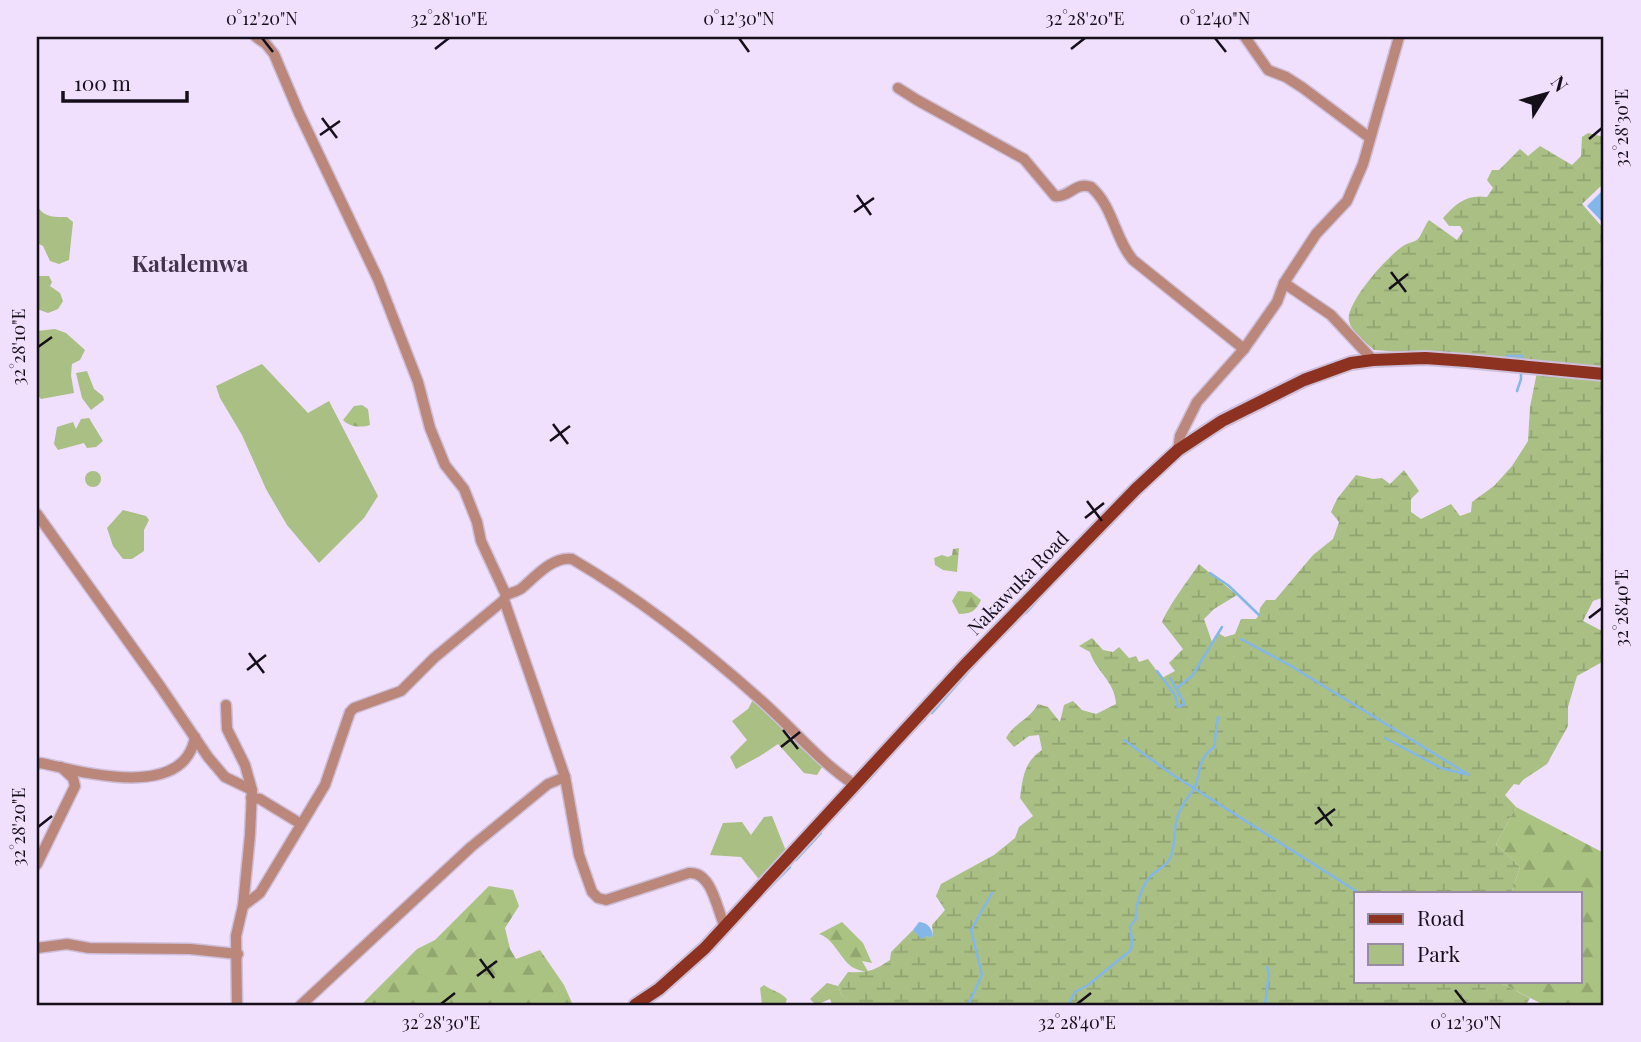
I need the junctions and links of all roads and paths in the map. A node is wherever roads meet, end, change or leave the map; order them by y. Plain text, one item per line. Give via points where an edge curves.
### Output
1 (256, 37) edge
2 (266, 37) edge
3 (1245, 37) edge
4 (1399, 37) edge
5 (274, 54) junction
6 (898, 88) dead end
7 (1370, 138) junction
8 (1284, 283) junction
9 (1244, 349) junction
10 (1373, 360) junction
11 (1604, 374) edge
12 (1178, 450) junction
13 (37, 514) edge
14 (505, 597) junction
15 (226, 705) dead end
16 (195, 737) junction
17 (190, 754) junction
18 (206, 754) junction
19 (37, 764) edge
20 (60, 767) junction
21 (565, 777) junction
22 (855, 785) junction
23 (252, 794) junction
24 (302, 824) junction
25 (37, 864) edge
26 (243, 906) junction
27 (725, 927) junction
28 (37, 948) edge
29 (238, 954) junction
30 (237, 1005) edge
31 (301, 1005) edge
32 (635, 1005) edge

1 - 5 street
2 - 5 street
3 - 7 street via 1268,70 1303,88
4 - 7 street
5 - 14 street via 378,279 444,465 464,489
6 - 9 street via 1024,159 1055,196 1080,185 1091,187 1133,260
7 - 8 street via 1348,201 1316,233
8 - 9 street via 1277,302
8 - 10 street via 1331,315
9 - 12 street via 1197,402
10 - 11 main road, Nakawuka Road via 1425,358
10 - 12 main road, Nakawuka Road via 1304,380 1233,415
12 - 22 main road, Nakawuka Road via 973,656
13 - 16 street
14 - 21 street
14 - 22 street via 558,561 572,559 677,628
14 - 24 street via 401,691 350,712 325,785
15 - 23 street via 227,729 245,765
16 - 17 street
16 - 18 street
17 - 18 street
17 - 20 street via 172,770 145,776 110,778
18 - 23 street via 225,777
19 - 20 street
20 - 25 street via 75,786
21 - 27 street via 579,855 594,895 606,900 698,873 704,877
21 - 31 street via 548,784 471,847
22 - 27 main road, Nakawuka Road
23 - 24 street
23 - 26 street
24 - 26 street via 260,893
26 - 29 street via 236,936
27 - 32 main road, Nakawuka Road via 686,966
28 - 29 street via 67,944
29 - 30 street

